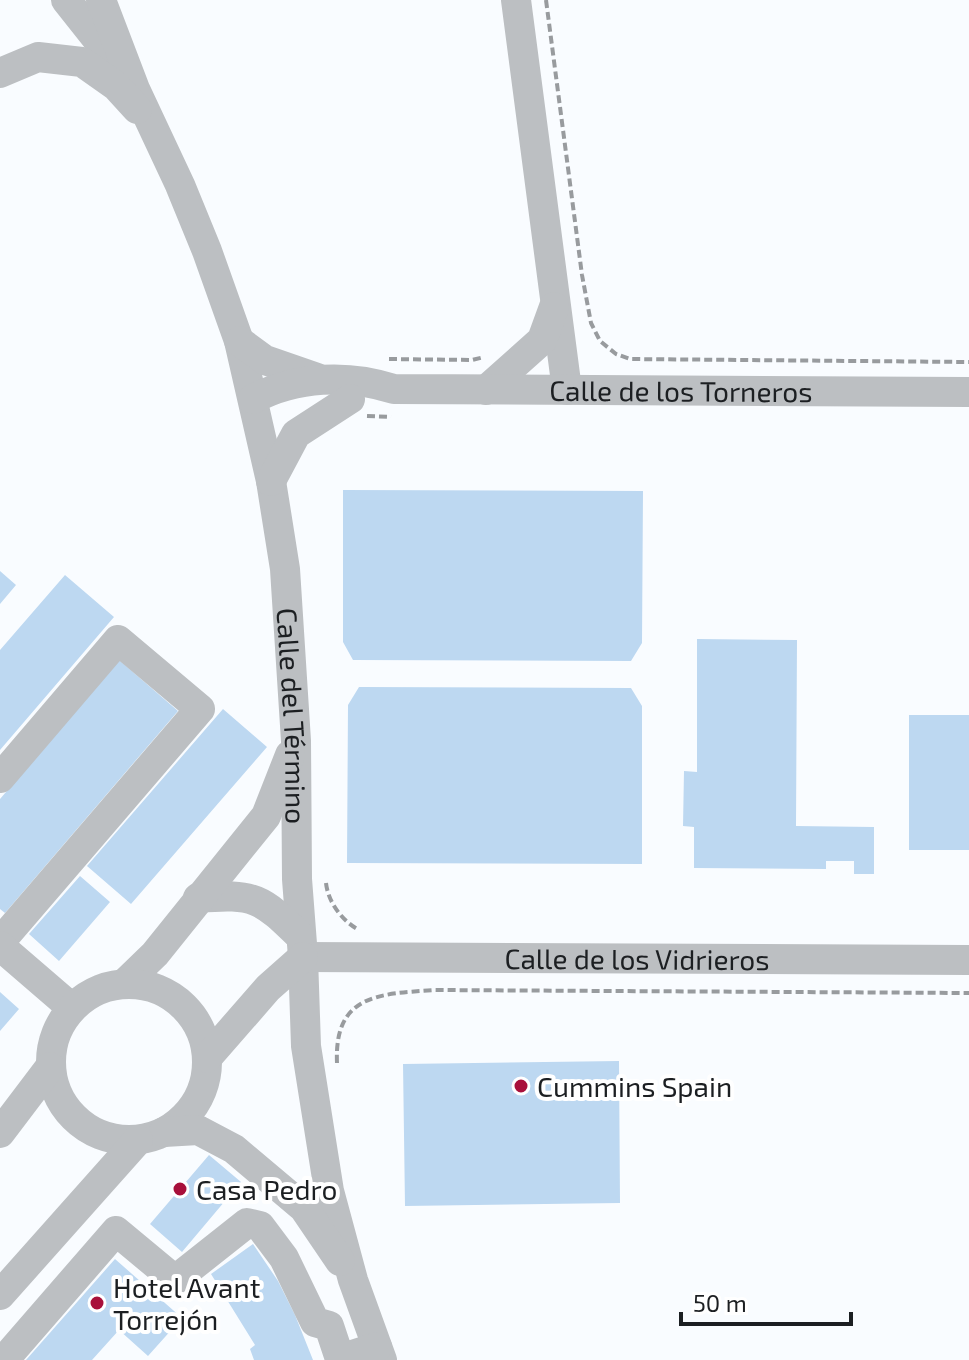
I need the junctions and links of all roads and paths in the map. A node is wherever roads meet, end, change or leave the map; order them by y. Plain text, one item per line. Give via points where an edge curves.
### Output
1 (66, 0) edge
2 (101, 0) edge
3 (516, 0) edge
4 (546, 0) edge
5 (0, 73) edge
6 (135, 89) junction
7 (154, 130) junction
8 (556, 301) junction
9 (239, 341) junction
10 (487, 357) dead end
11 (377, 359) dead end
12 (969, 362) edge
13 (323, 380) junction
14 (394, 389) junction
15 (486, 390) junction
16 (567, 390) junction
17 (969, 392) edge
18 (253, 399) junction
19 (350, 399) junction
20 (271, 481) junction
21 (296, 741) junction
22 (0, 778) edge
23 (325, 875) dead end
24 (198, 898) junction
25 (367, 934) dead end
26 (0, 944) edge
27 (302, 947) junction
28 (969, 960) edge
29 (124, 984) junction
30 (969, 993) edge
31 (72, 1008) junction
32 (207, 1058) junction
33 (50, 1067) junction
34 (338, 1068) dead end
35 (0, 1133) edge
36 (151, 1136) junction
37 (353, 1280) junction
38 (0, 1295) edge
39 (379, 1353) edge
40 (4, 1360) edge

1 - 6 street, Calle del Término
2 - 6 street, Calle del Término
3 - 8 street
4 - 12 path via 582,275 600,341 630,359
5 - 7 street via 38,57 82,62 116,86
6 - 7 street, Calle del Término
7 - 9 street, Calle del Término
8 - 15 street via 542,340
8 - 16 street
9 - 13 street, Calle de los Torneros via 265,360
9 - 18 street, Calle del Término
10 - 11 path
13 - 14 street, Calle de los Torneros via 366,380
13 - 18 street, Calle de los Torneros via 275,387
14 - 15 street, Calle de los Torneros
14 - 19 street, Calle de los Torneros
15 - 16 street, Calle de los Torneros
16 - 17 street, Calle de los Torneros
18 - 19 street, Calle de los Torneros via 279,406
18 - 20 street, Calle del Término
19 - 20 street, Calle de los Torneros via 296,434
20 - 21 street, Calle del Término via 285,569
21 - 24 street via 266,816
21 - 27 street, Calle del Término
22 - 26 street via 118,640 200,709
23 - 25 path via 337,911
24 - 27 street via 257,899 278,914
24 - 29 street
26 - 31 street
27 - 28 street, Calle de los Vidrieros
27 - 32 street
27 - 37 street, Calle del Término via 306,1046 329,1191
29 - 31 street via 97,991
29 - 32 street via 156,989 180,1003 200,1028
30 - 34 path via 383,993 362,1002 341,1023
31 - 33 street via 57,1031
32 - 36 street via 203,1087 190,1111
33 - 35 street
33 - 36 street via 57,1094 77,1122 101,1136
36 - 37 street via 198,1130 234,1149 304,1208
36 - 38 street
37 - 39 street, Calle del Término
39 - 40 street via 340,1359 329,1326 315,1322 284,1258 260,1226 247,1223 175,1280 116,1231

